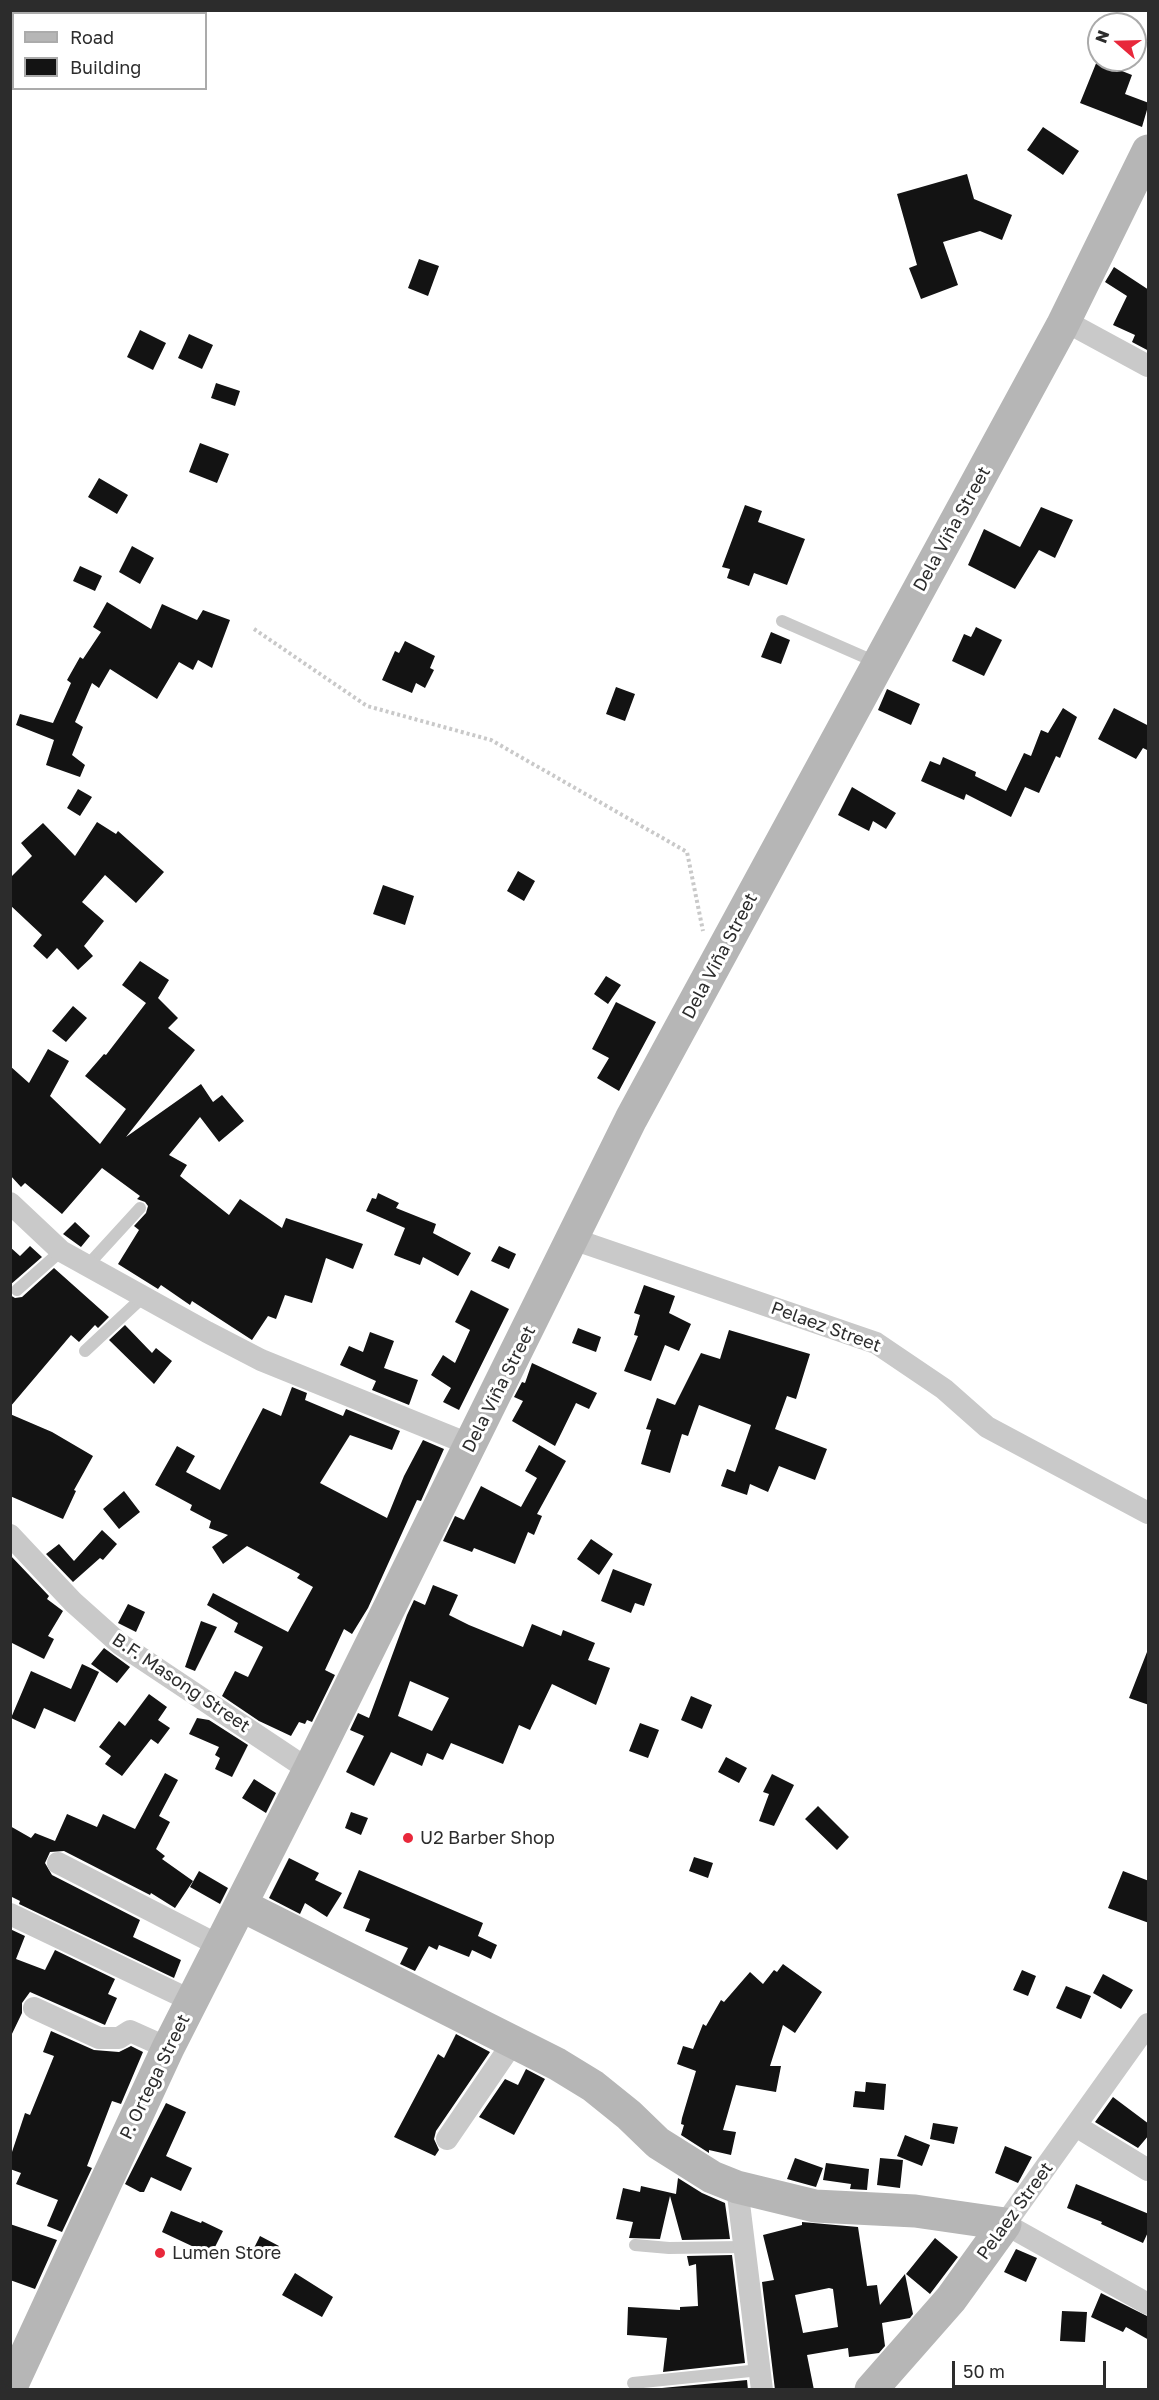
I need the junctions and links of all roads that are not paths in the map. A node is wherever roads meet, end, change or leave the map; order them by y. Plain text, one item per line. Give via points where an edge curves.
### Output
1 (1149, 151) edge
2 (1065, 321) junction
3 (1149, 366) edge
4 (782, 621) dead end
5 (879, 663) junction
6 (10, 1203) edge
7 (140, 1208) dead end
8 (573, 1239) junction
9 (61, 1251) junction
10 (86, 1267) junction
11 (17, 1290) dead end
12 (143, 1297) junction
13 (85, 1351) dead end
14 (471, 1445) junction
15 (1149, 1513) edge
16 (10, 1535) edge
17 (309, 1770) junction
18 (58, 1863) dead end
19 (241, 1905) junction
20 (10, 1914) edge
21 (220, 1946) junction
22 (192, 2001) junction
23 (33, 2008) dead end
24 (1149, 2024) edge
25 (514, 2041) junction
26 (168, 2048) junction
27 (1076, 2126) junction
28 (447, 2139) dead end
29 (1149, 2170) edge
30 (737, 2187) junction
31 (1005, 2224) junction
32 (634, 2245) dead end
33 (743, 2247) junction
34 (1149, 2304) edge
35 (761, 2380) edge
36 (633, 2383) dead end
37 (10, 2389) edge
38 (871, 2390) edge

1 - 2 street, Dela Viña Street
2 - 3 street
2 - 5 street, Dela Viña Street
4 - 5 lane
5 - 8 street, Dela Viña Street via 631,1119
6 - 9 street
7 - 10 lane
8 - 14 street, Dela Viña Street
8 - 15 street, Pelaez Street via 876,1343 945,1389 987,1427
9 - 10 street
9 - 11 lane
10 - 12 street
12 - 13 lane
12 - 14 street via 261,1360
14 - 17 street, Dela Viña Street
16 - 17 street, B.F. Masong Street via 73,1602 120,1644
17 - 19 street, P. Ortega Street
18 - 21 street
19 - 21 street, P. Ortega Street
19 - 25 street
20 - 22 street
21 - 22 street, P. Ortega Street
22 - 26 street, P. Ortega Street
23 - 26 street via 99,2038 119,2038 129,2031
24 - 27 street, Pelaez Street
25 - 28 street
25 - 30 street via 593,2086 684,2162
26 - 37 street, P. Ortega Street
27 - 29 street
27 - 31 street, Pelaez Street
30 - 31 street via 814,2206 915,2211
30 - 33 street
31 - 34 street
31 - 38 street, Pelaez Street via 951,2299
32 - 33 lane
33 - 35 street
35 - 36 lane

